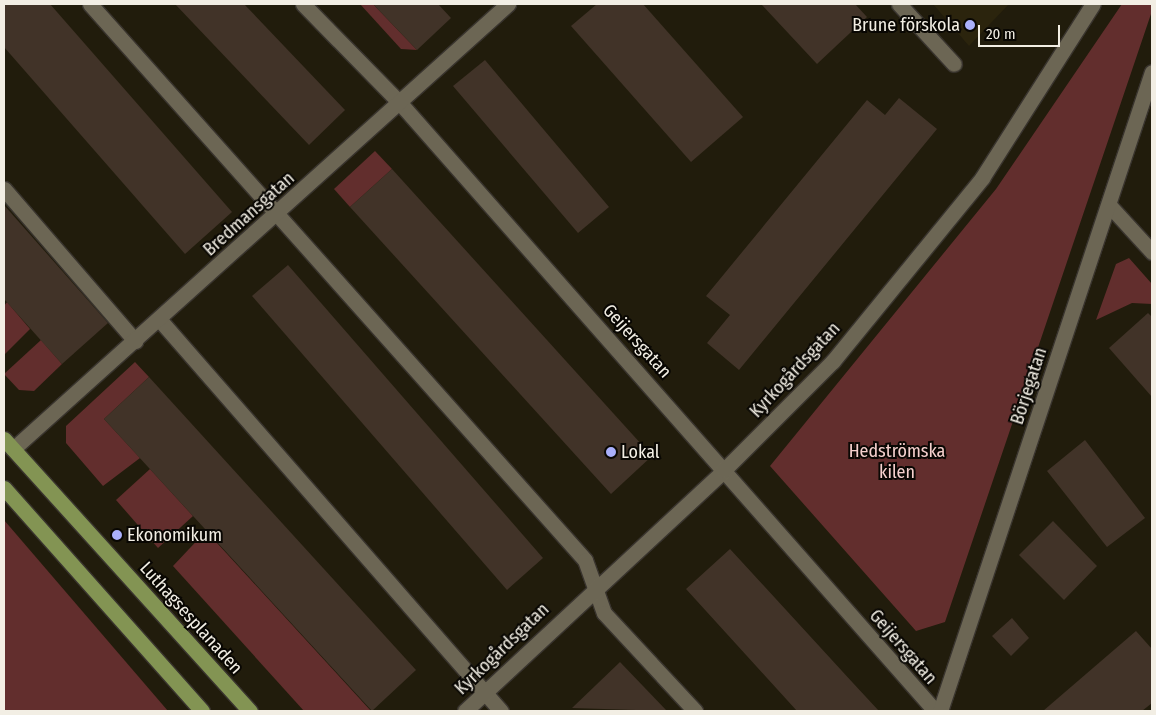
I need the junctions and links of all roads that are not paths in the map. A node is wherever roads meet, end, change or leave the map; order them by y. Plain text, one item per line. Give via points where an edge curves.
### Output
1 (90, 4) edge
2 (304, 4) edge
3 (508, 4) edge
4 (899, 4) edge
5 (1093, 4) edge
6 (954, 64) dead end
7 (1152, 72) edge
8 (400, 103) junction
9 (4, 189) edge
10 (1109, 205) junction
11 (276, 215) junction
12 (1152, 252) edge
13 (159, 319) junction
14 (135, 341) junction
15 (8, 444) edge
16 (724, 470) junction
17 (4, 488) edge
18 (593, 587) junction
19 (485, 692) junction
20 (202, 711) edge
21 (250, 711) edge
22 (465, 711) edge
23 (501, 711) edge
24 (694, 711) edge
25 (935, 711) edge
26 (940, 711) edge

1 - 11 street
2 - 8 street, Geijersgatan
3 - 8 street, Bredmansgatan
4 - 6 street
5 - 16 street, Kyrkogårdsgatan via 982,178 833,362
7 - 10 street, Börjegatan
8 - 11 street, Bredmansgatan
8 - 16 street, Geijersgatan
9 - 14 street
10 - 12 street
10 - 26 street, Börjegatan
11 - 13 street, Bredmansgatan
11 - 18 street via 585,560
13 - 14 street, Bredmansgatan
13 - 19 street
14 - 15 street, Bredmansgatan
15 - 21 main road, Luthagsesplanaden
16 - 18 street, Kyrkogårdsgatan
16 - 25 street, Geijersgatan
17 - 20 main road
18 - 19 street, Kyrkogårdsgatan
18 - 24 street via 604,612
19 - 22 street, Kyrkogårdsgatan
19 - 23 street

